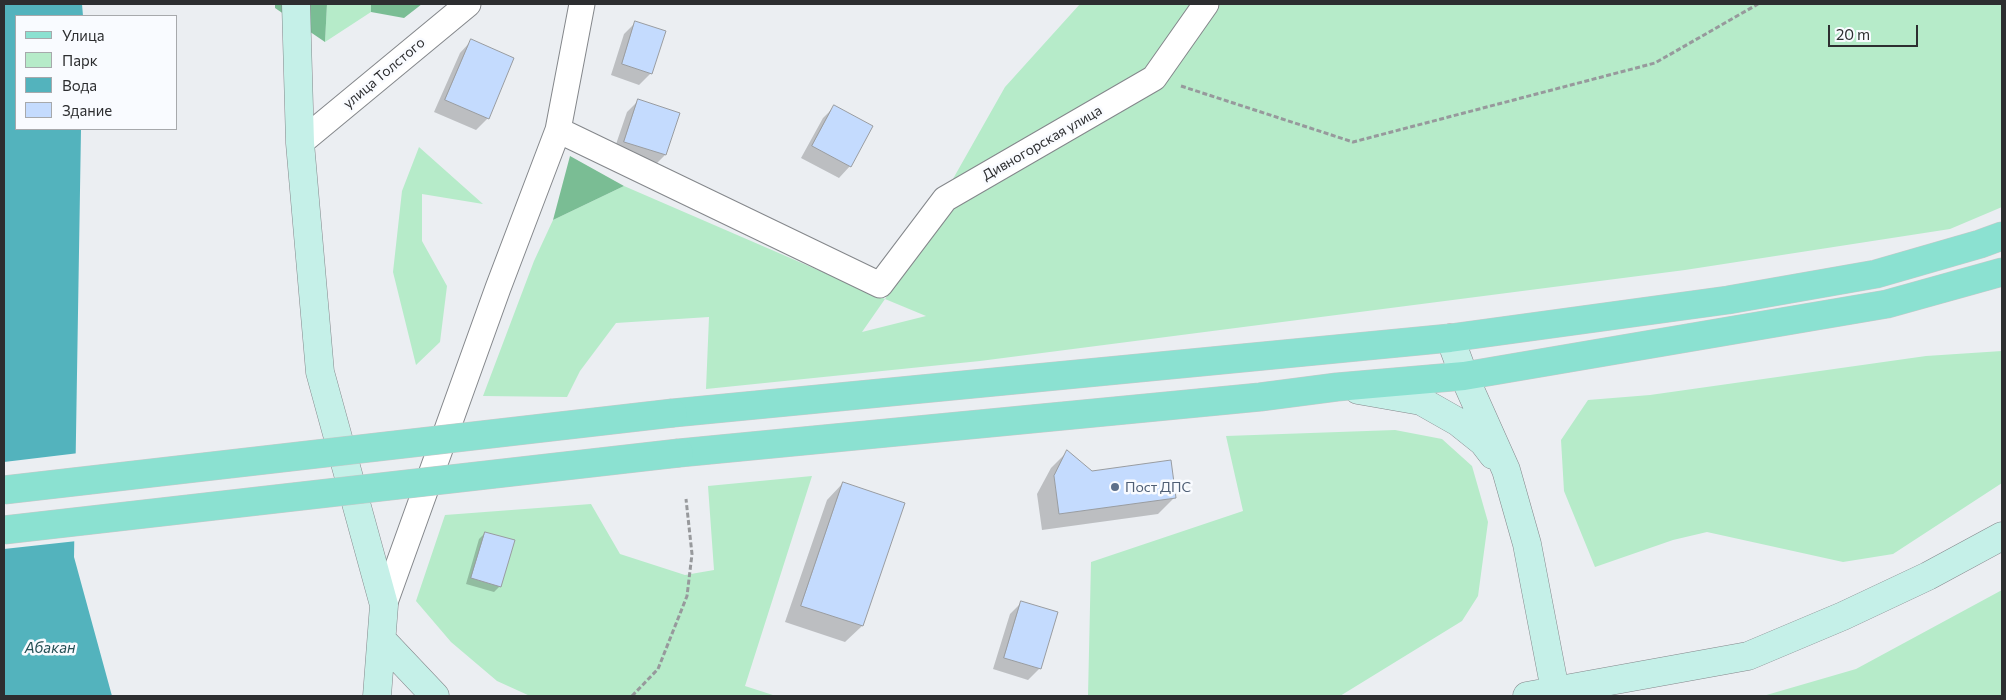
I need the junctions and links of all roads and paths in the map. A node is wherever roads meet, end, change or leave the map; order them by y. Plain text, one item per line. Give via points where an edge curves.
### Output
1 (296, 4) edge
2 (468, 4) edge
3 (582, 4) edge
4 (1206, 4) edge
5 (1758, 4) edge
6 (1154, 78) junction
7 (558, 130) junction
8 (300, 143) junction
9 (2002, 236) edge
10 (2002, 272) edge
11 (1450, 338) junction
12 (1464, 376) junction
13 (1337, 387) junction
14 (1506, 470) junction
15 (4, 490) edge
16 (686, 499) dead end
17 (4, 530) edge
18 (2002, 536) edge
19 (384, 605) junction
20 (382, 640) junction
21 (1555, 690) junction
22 (377, 696) edge
23 (435, 696) edge
24 (632, 696) edge
25 (1527, 696) edge

1 - 8 main road
2 - 8 street, улица Толстого
3 - 7 street
4 - 6 street, Дивногорская улица
5 - 6 path via 1655,63 1353,142
6 - 7 street, Дивногорская улица via 945,199 880,285
7 - 19 street
8 - 19 main road via 320,372
9 - 11 main road via 1876,274 1728,300
10 - 12 main road via 1886,304
11 - 12 main road
11 - 15 main road, bridge via 673,413
12 - 13 main road
12 - 14 main road
13 - 14 main road via 1421,401 1458,422 1483,442
13 - 17 main road, bridge via 679,453
14 - 21 main road via 1527,544
16 - 24 path via 692,554 687,596 658,669
18 - 21 main road via 1928,576 1748,656
19 - 20 main road
20 - 22 main road
20 - 23 main road
21 - 25 main road

